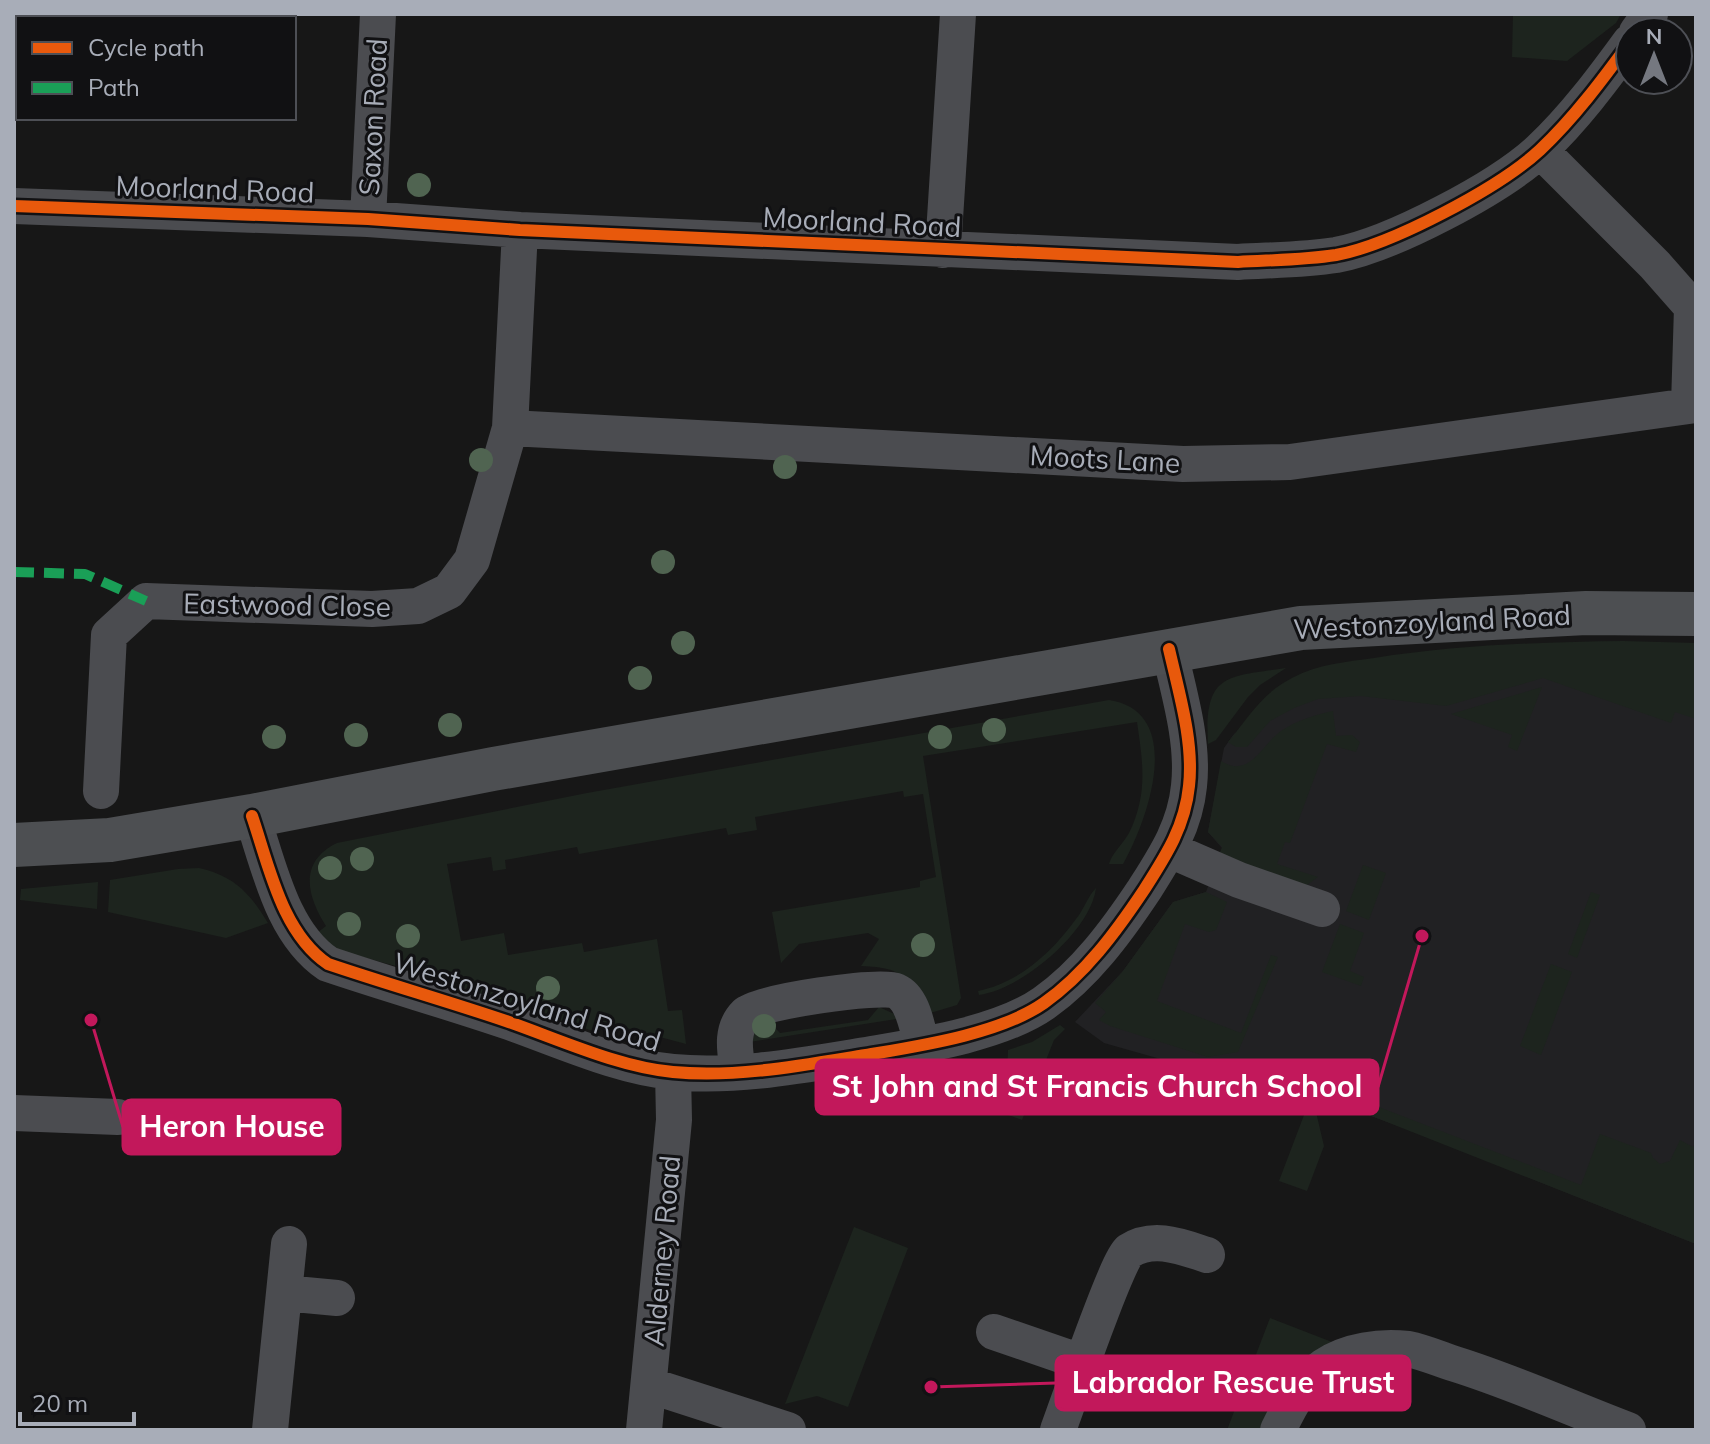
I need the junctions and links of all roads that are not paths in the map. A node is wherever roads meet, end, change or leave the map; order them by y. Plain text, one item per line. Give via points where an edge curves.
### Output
1 (378, 14) edge
2 (958, 14) edge
3 (1614, 65) edge
4 (1540, 150) junction
5 (14, 206) edge
6 (368, 219) junction
7 (520, 230) junction
8 (943, 250) junction
9 (1692, 405) edge
10 (510, 428) junction
11 (1696, 614) edge
12 (1169, 649) junction
13 (101, 791) dead end
14 (252, 816) junction
15 (14, 845) edge
16 (1170, 850) junction
17 (1322, 909) dead end
18 (922, 1045) junction
19 (673, 1072) junction
20 (738, 1072) junction
21 (14, 1113) edge
22 (118, 1117) dead end
23 (289, 1244) dead end
24 (1207, 1255) dead end
25 (284, 1293) junction
26 (337, 1298) dead end
27 (994, 1332) dead end
28 (1084, 1363) junction
29 (649, 1385) junction
30 (270, 1430) edge
31 (644, 1430) edge
32 (788, 1430) edge
33 (1058, 1430) edge
34 (1278, 1430) edge
35 (1628, 1430) edge

1 - 6 street, Saxon Road
2 - 8 street
3 - 4 street, Moorland Road
4 - 8 street, Moorland Road via 1505,178 1409,231 1337,255 1238,262
4 - 9 street via 1692,307
5 - 6 street, Moorland Road
6 - 7 street, Moorland Road
7 - 8 street, Moorland Road
7 - 10 street, Eastwood Close
9 - 10 street, Moots Lane via 1290,462 1183,464
10 - 13 street, Eastwood Close via 472,560 449,591 418,606 146,601 109,635
11 - 12 main road, Westonzoyland Road via 1586,613 1301,628
12 - 14 main road, Westonzoyland Road
12 - 16 street, Westonzoyland Road via 1190,763 1186,807
14 - 15 main road, Westonzoyland Road via 110,840
14 - 19 street, Westonzoyland Road via 293,923 305,945 328,964 592,1052
16 - 17 street
16 - 18 street, Westonzoyland Road via 1126,917 1076,978 1042,1005 974,1033
18 - 20 street, Westonzoyland Road
18 - 20 street via 909,1003 897,991 879,988 761,1005 747,1012 738,1026 733,1041
19 - 20 street, Westonzoyland Road
19 - 29 street, Alderney Road via 674,1120
21 - 22 street
23 - 25 street
24 - 28 street via 1171,1243 1144,1244 1126,1253
25 - 26 street
25 - 30 street
27 - 28 street
28 - 33 street
29 - 31 street, Alderney Road
29 - 32 street
34 - 35 street via 1312,1375 1346,1355 1372,1349 1409,1349

